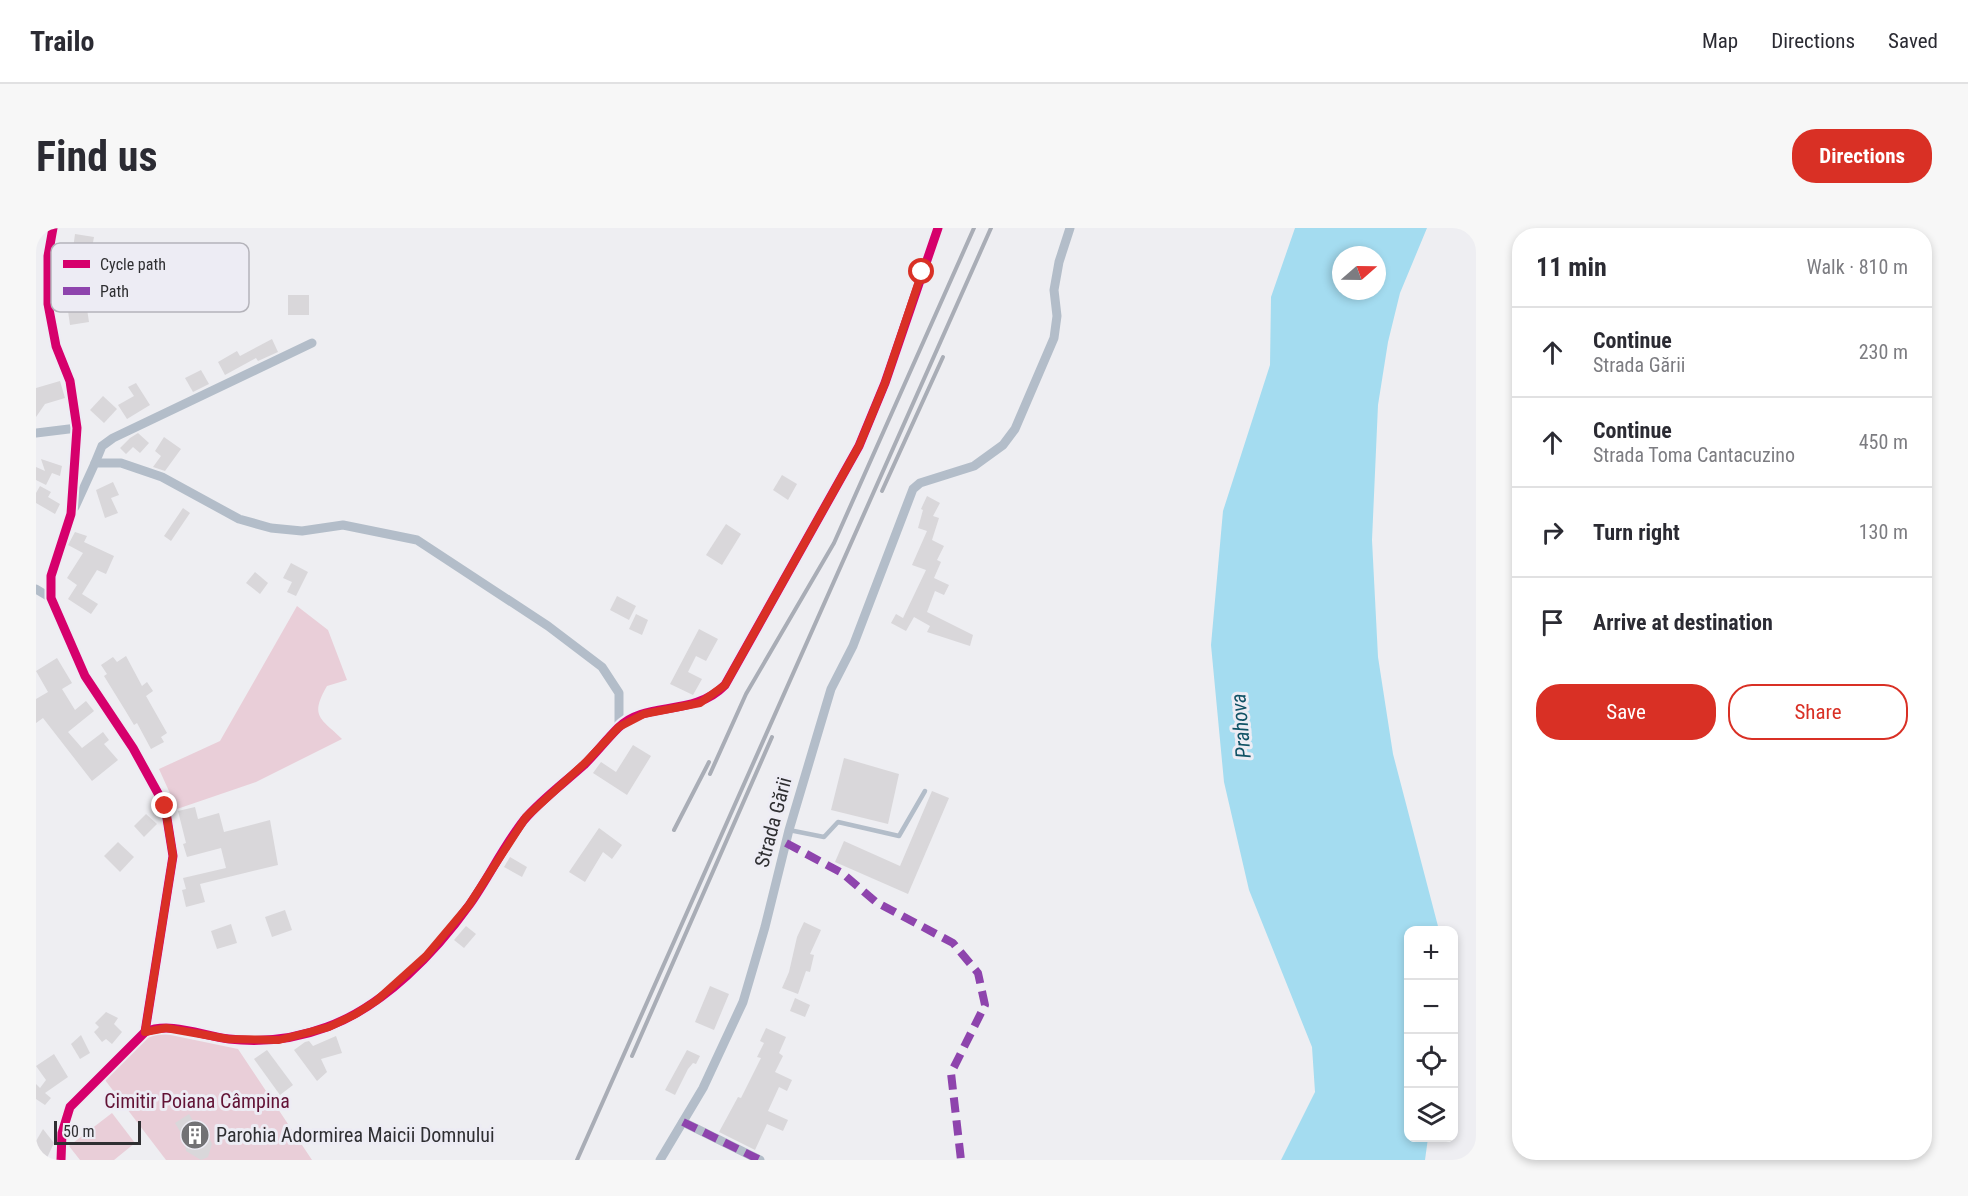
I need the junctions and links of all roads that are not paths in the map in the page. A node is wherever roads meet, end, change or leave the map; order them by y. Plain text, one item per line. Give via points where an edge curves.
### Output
1 (53, 228) edge
2 (938, 228) edge
3 (1070, 228) edge
4 (48, 304) junction
5 (36, 305) edge
6 (312, 343) dead end
7 (77, 428) junction
8 (36, 432) edge
9 (95, 463) junction
10 (72, 514) junction
11 (36, 589) edge
12 (51, 598) junction
13 (619, 727) junction
14 (925, 791) dead end
15 (789, 830) junction
16 (145, 1032) junction
17 (683, 1122) junction
18 (61, 1160) edge
19 (660, 1160) edge
20 (760, 1160) edge

1 - 4 street via 48,256
2 - 13 street via 864,436 725,685 710,698 644,714
3 - 15 street, Strada Gării via 1054,290 1058,316 1054,338 1015,429 1003,445 974,466 920,483 913,489 853,646 831,689
4 - 5 street
4 - 7 street via 56,346 70,381
6 - 9 street via 113,438 102,446
7 - 8 street
7 - 10 street
9 - 10 street
9 - 13 street via 121,462 162,477 238,519 271,528 302,531 343,525 417,540 548,626 602,668 619,693
10 - 12 street via 51,576
11 - 12 street
12 - 16 street via 85,676 154,783 169,823 173,856
13 - 16 street via 526,817 451,928 426,956 369,1006 329,1027 279,1040 228,1039 166,1028
14 - 15 lane via 899,836 838,822 824,837
15 - 17 street, Strada Gării via 743,1002
16 - 18 street via 70,1107 62,1133
17 - 19 street, Strada Gării
17 - 20 street

